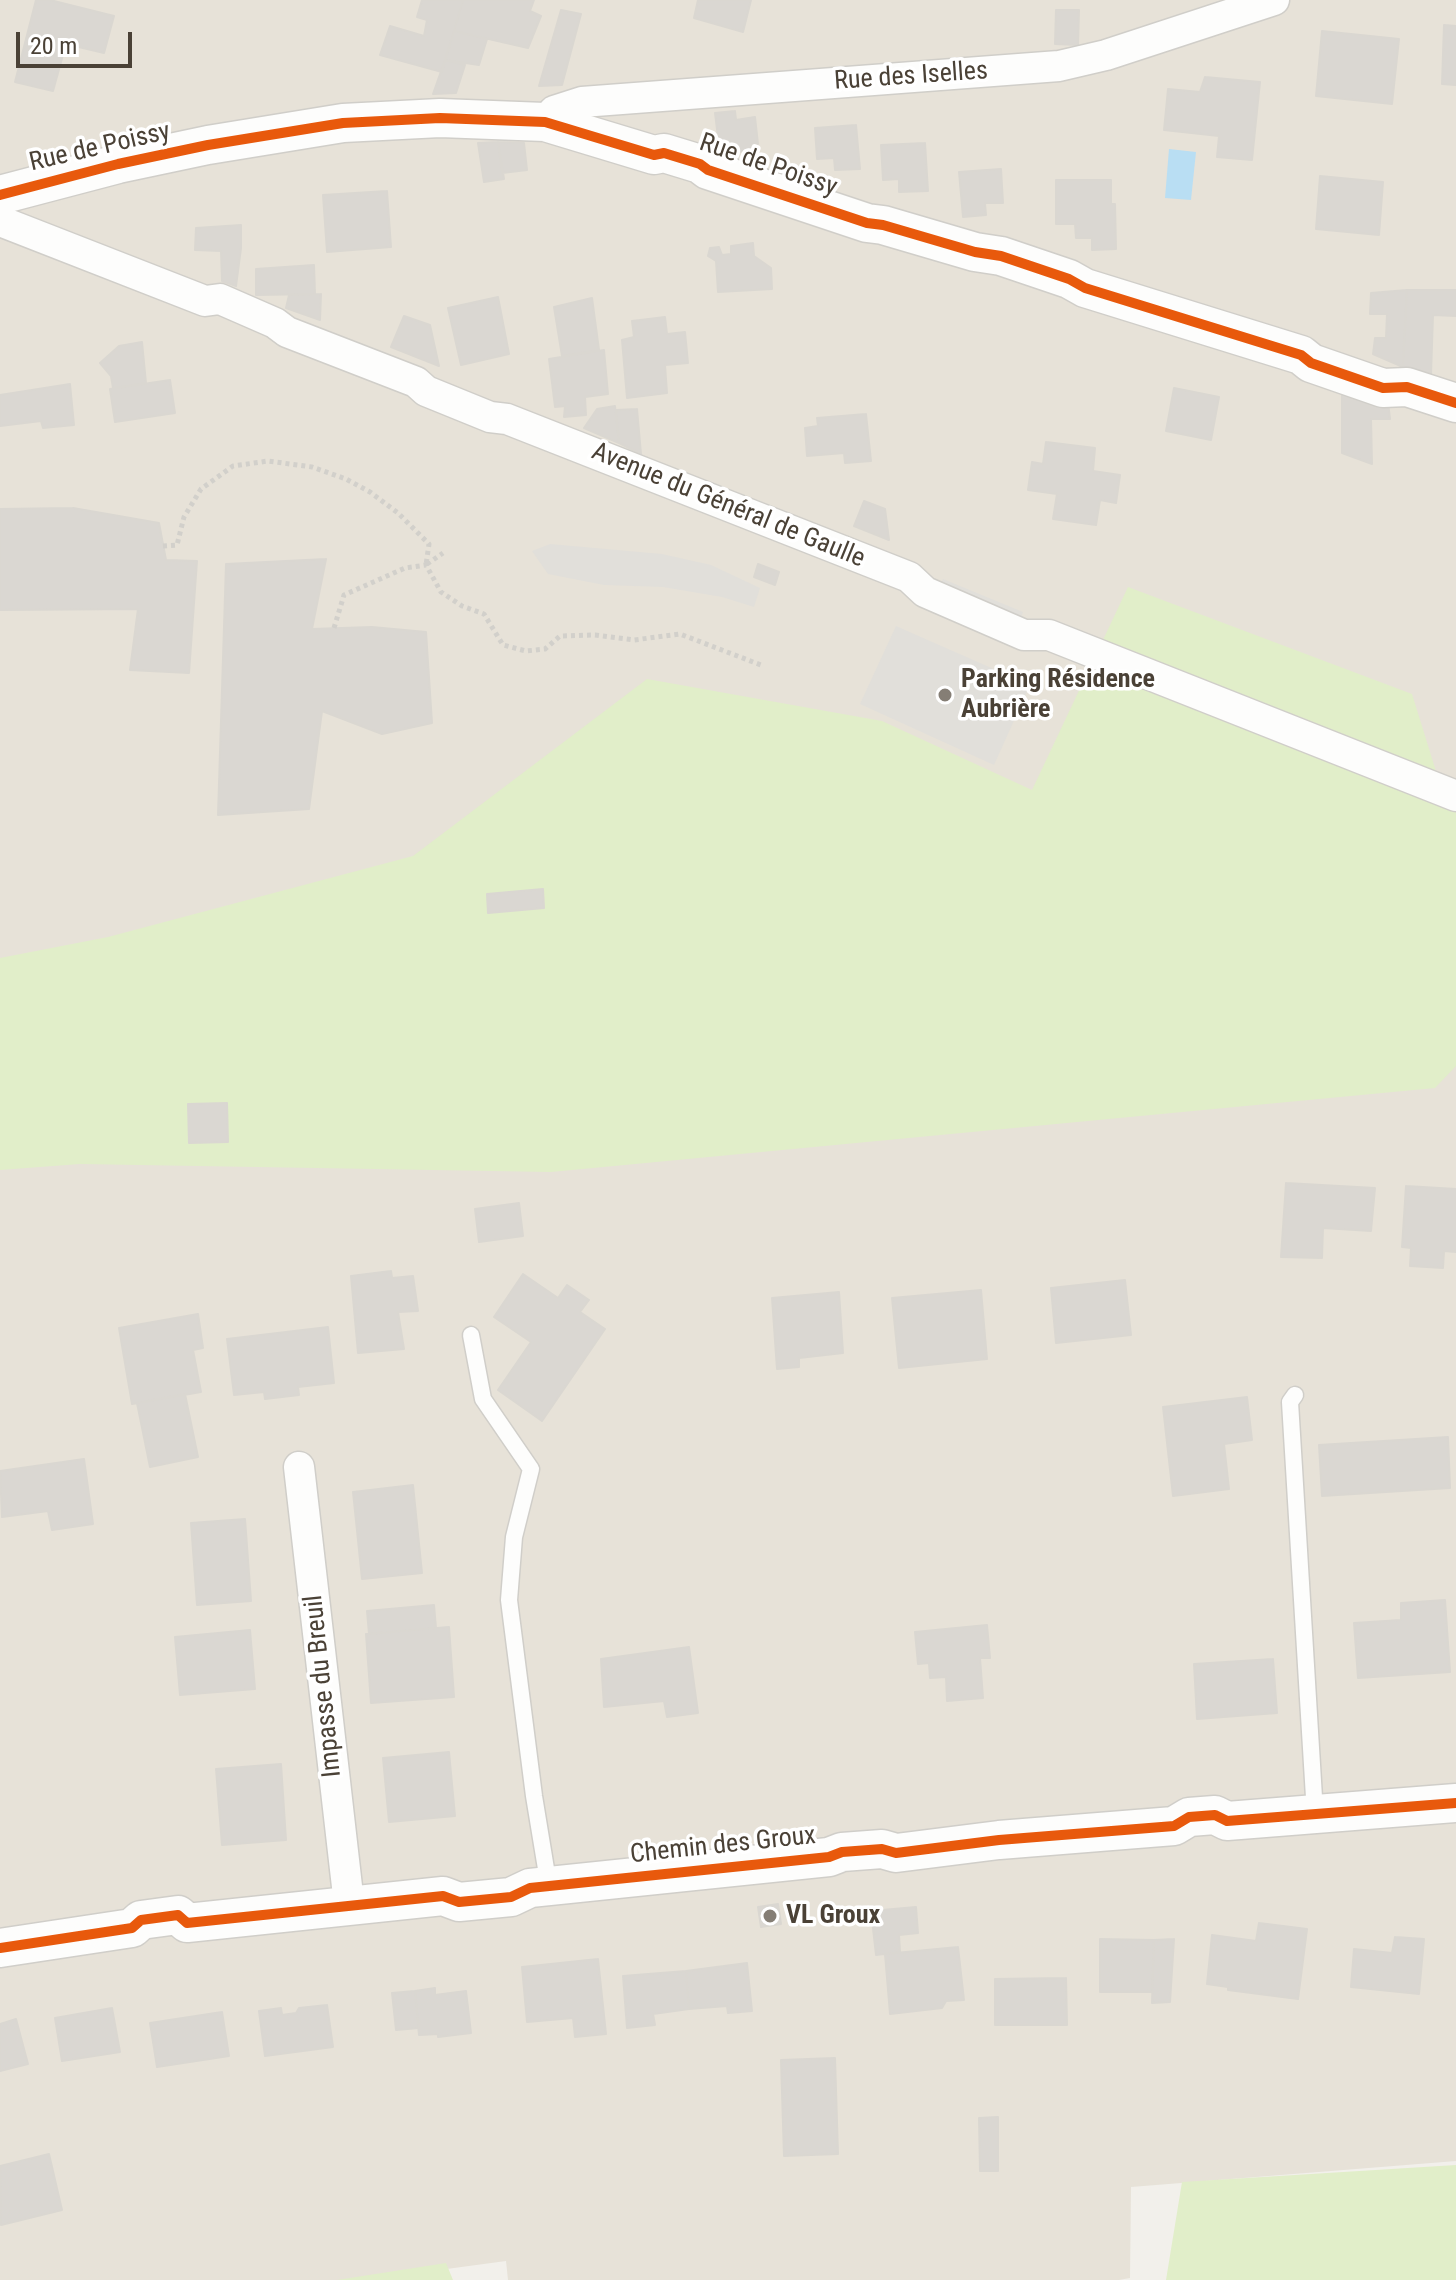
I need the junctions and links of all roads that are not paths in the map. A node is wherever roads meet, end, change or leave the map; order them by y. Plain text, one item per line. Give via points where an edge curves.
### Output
1 (1274, 0) edge
2 (545, 122) junction
3 (0, 195) edge
4 (0, 221) edge
5 (1456, 403) edge
6 (1456, 796) edge
7 (471, 1335) dead end
8 (1295, 1395) dead end
9 (299, 1467) dead end
10 (1456, 1803) edge
11 (1315, 1814) junction
12 (549, 1887) junction
13 (349, 1904) junction
14 (0, 1948) edge

1 - 2 street, Rue des Iselles via 1059,66 582,102 554,111
2 - 3 street, Rue de Poissy via 440,118 343,123 208,145
2 - 5 street, Rue de Poissy via 700,164 867,223 1001,256 1085,288 1301,355 1383,388 1407,387
4 - 6 street, Avenue du Général de Gaulle via 205,301 220,299 490,417 507,419 909,577 925,592 1024,635 1049,635
7 - 12 lane via 483,1399 531,1469 514,1537 509,1600
8 - 11 lane via 1290,1402
9 - 13 street, Impasse du Breuil
10 - 11 street, Chemin des Groux
11 - 12 street, Chemin des Groux via 1227,1821 1215,1815 1189,1817 1174,1826 896,1853 842,1852
12 - 13 street, Chemin des Groux via 459,1902 443,1896
13 - 14 street, Chemin des Groux via 187,1923 178,1915 141,1920 132,1928

